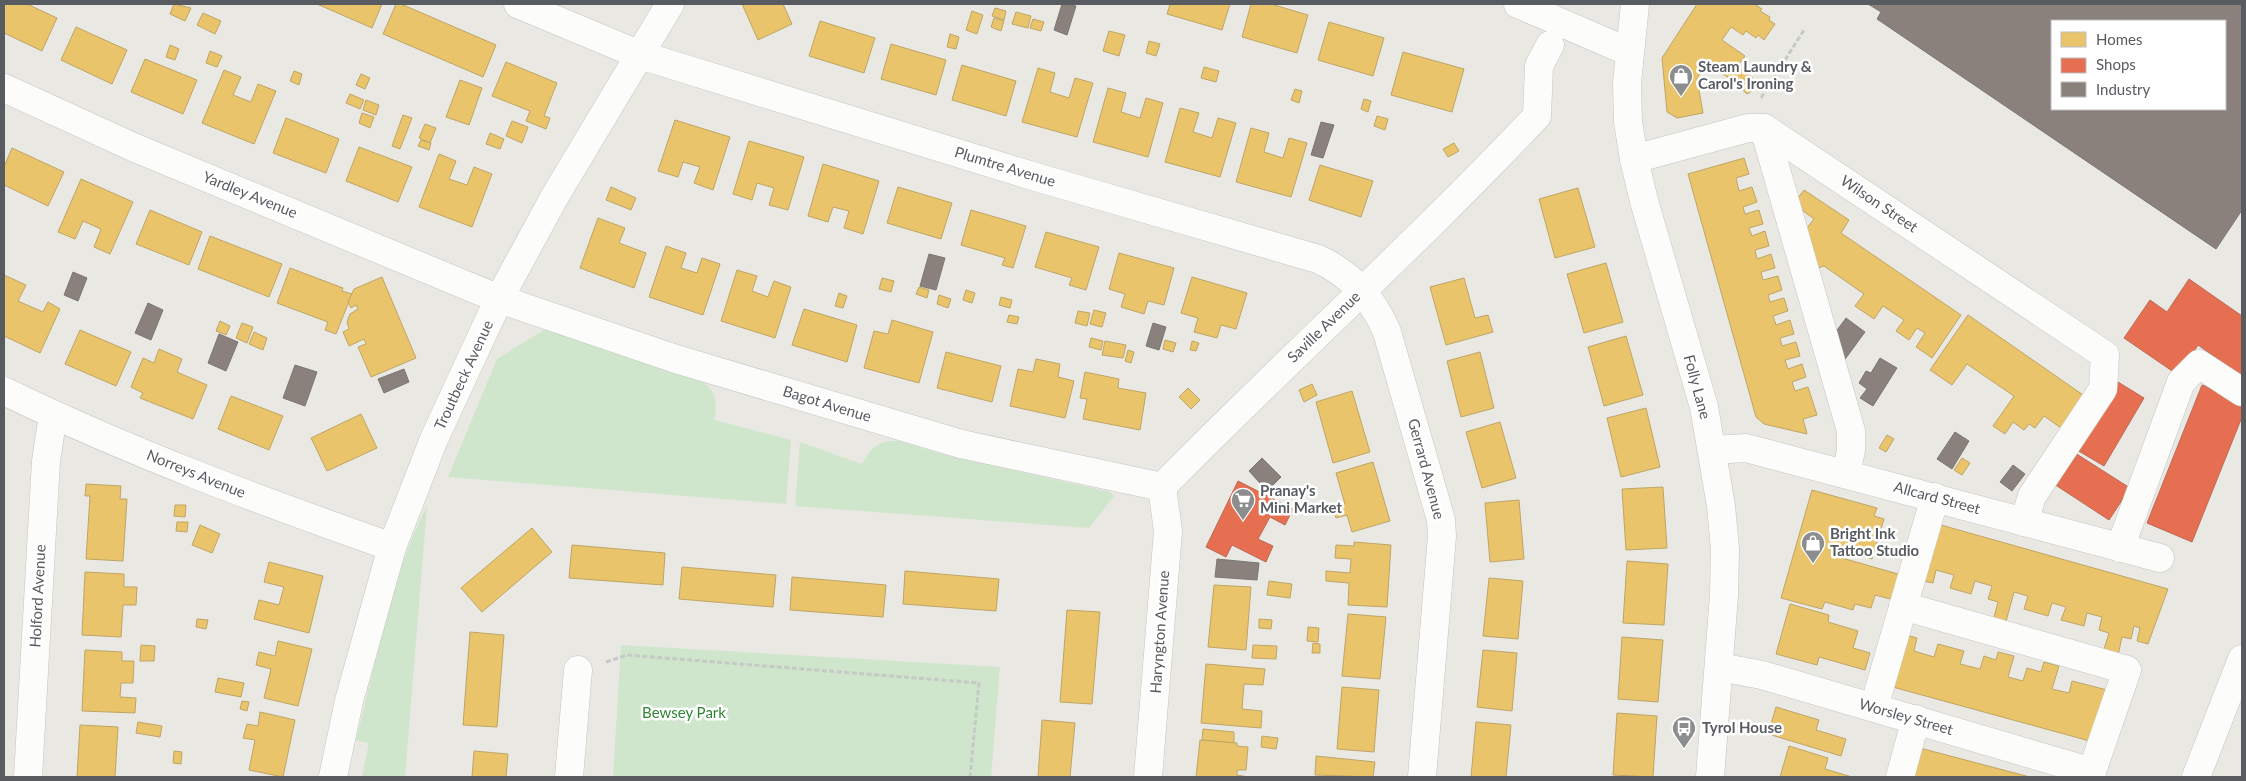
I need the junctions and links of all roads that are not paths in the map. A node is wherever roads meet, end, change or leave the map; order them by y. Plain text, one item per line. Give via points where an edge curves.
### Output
1 (518, 4) edge
2 (670, 4) edge
3 (1518, 4) edge
4 (1635, 4) edge
5 (1550, 45) dead end
6 (1629, 52) junction
7 (640, 55) junction
8 (4, 88) edge
9 (1764, 128) junction
10 (1634, 159) junction
11 (1363, 290) junction
12 (499, 298) junction
13 (4, 391) edge
14 (2242, 392) edge
15 (53, 415) junction
16 (1712, 450) junction
17 (1846, 474) junction
18 (1162, 487) junction
19 (1935, 497) junction
20 (2024, 522) junction
21 (392, 547) junction
22 (2120, 548) junction
23 (2160, 558) dead end
24 (1904, 606) junction
25 (2242, 659) edge
26 (1719, 667) junction
27 (578, 670) road end
28 (1874, 707) junction
29 (1916, 719) junction
30 (2091, 775) edge
31 (28, 777) edge
32 (333, 777) edge
33 (569, 777) edge
34 (1148, 777) edge
35 (1422, 777) edge
36 (1710, 777) edge
37 (1900, 777) edge
38 (2196, 777) edge

1 - 7 street, Plumtre Avenue
2 - 7 street, Troutbeck Avenue
3 - 6 street
4 - 6 street, Folly Lane
5 - 11 street, Saville Avenue via 1539,66 1537,116 1488,169
6 - 10 street, Folly Lane via 1628,122
7 - 11 street, Plumtre Avenue via 1029,175 1318,259 1337,268
7 - 12 street, Troutbeck Avenue via 555,196
8 - 12 street, Yardley Avenue via 133,147
9 - 10 street via 1748,128
9 - 17 street via 1851,431
9 - 20 street, Wilson Street via 2105,355 2103,389 2032,496
10 - 16 street, Folly Lane via 1704,407
11 - 18 street, Saville Avenue
11 - 35 street, Gerrard Avenue via 1380,314 1387,332 1441,520
12 - 18 street, Bagot Avenue via 676,359 961,444
12 - 21 street, Troutbeck Avenue via 434,439
13 - 15 street, Norreys Avenue
14 - 22 street via 2199,364 2181,382
15 - 21 street, Norreys Avenue via 251,496
15 - 31 street, Holford Avenue via 46,461
16 - 17 street, Allcard Street via 1746,448
16 - 26 street, Folly Lane via 1725,549
17 - 19 street, Allcard Street
18 - 34 street, Haryngton Avenue via 1168,531
19 - 20 street, Allcard Street
19 - 24 street
20 - 22 street, Allcard Street
21 - 32 street, Troutbeck Avenue via 348,701
22 - 23 street, Allcard Street
24 - 28 street
24 - 30 street via 2127,670
25 - 38 street
26 - 28 street, Worsley Street via 1762,675
26 - 36 street, Folly Lane
27 - 33 street
28 - 29 street, Worsley Street
29 - 30 street, Worsley Street
29 - 37 street

